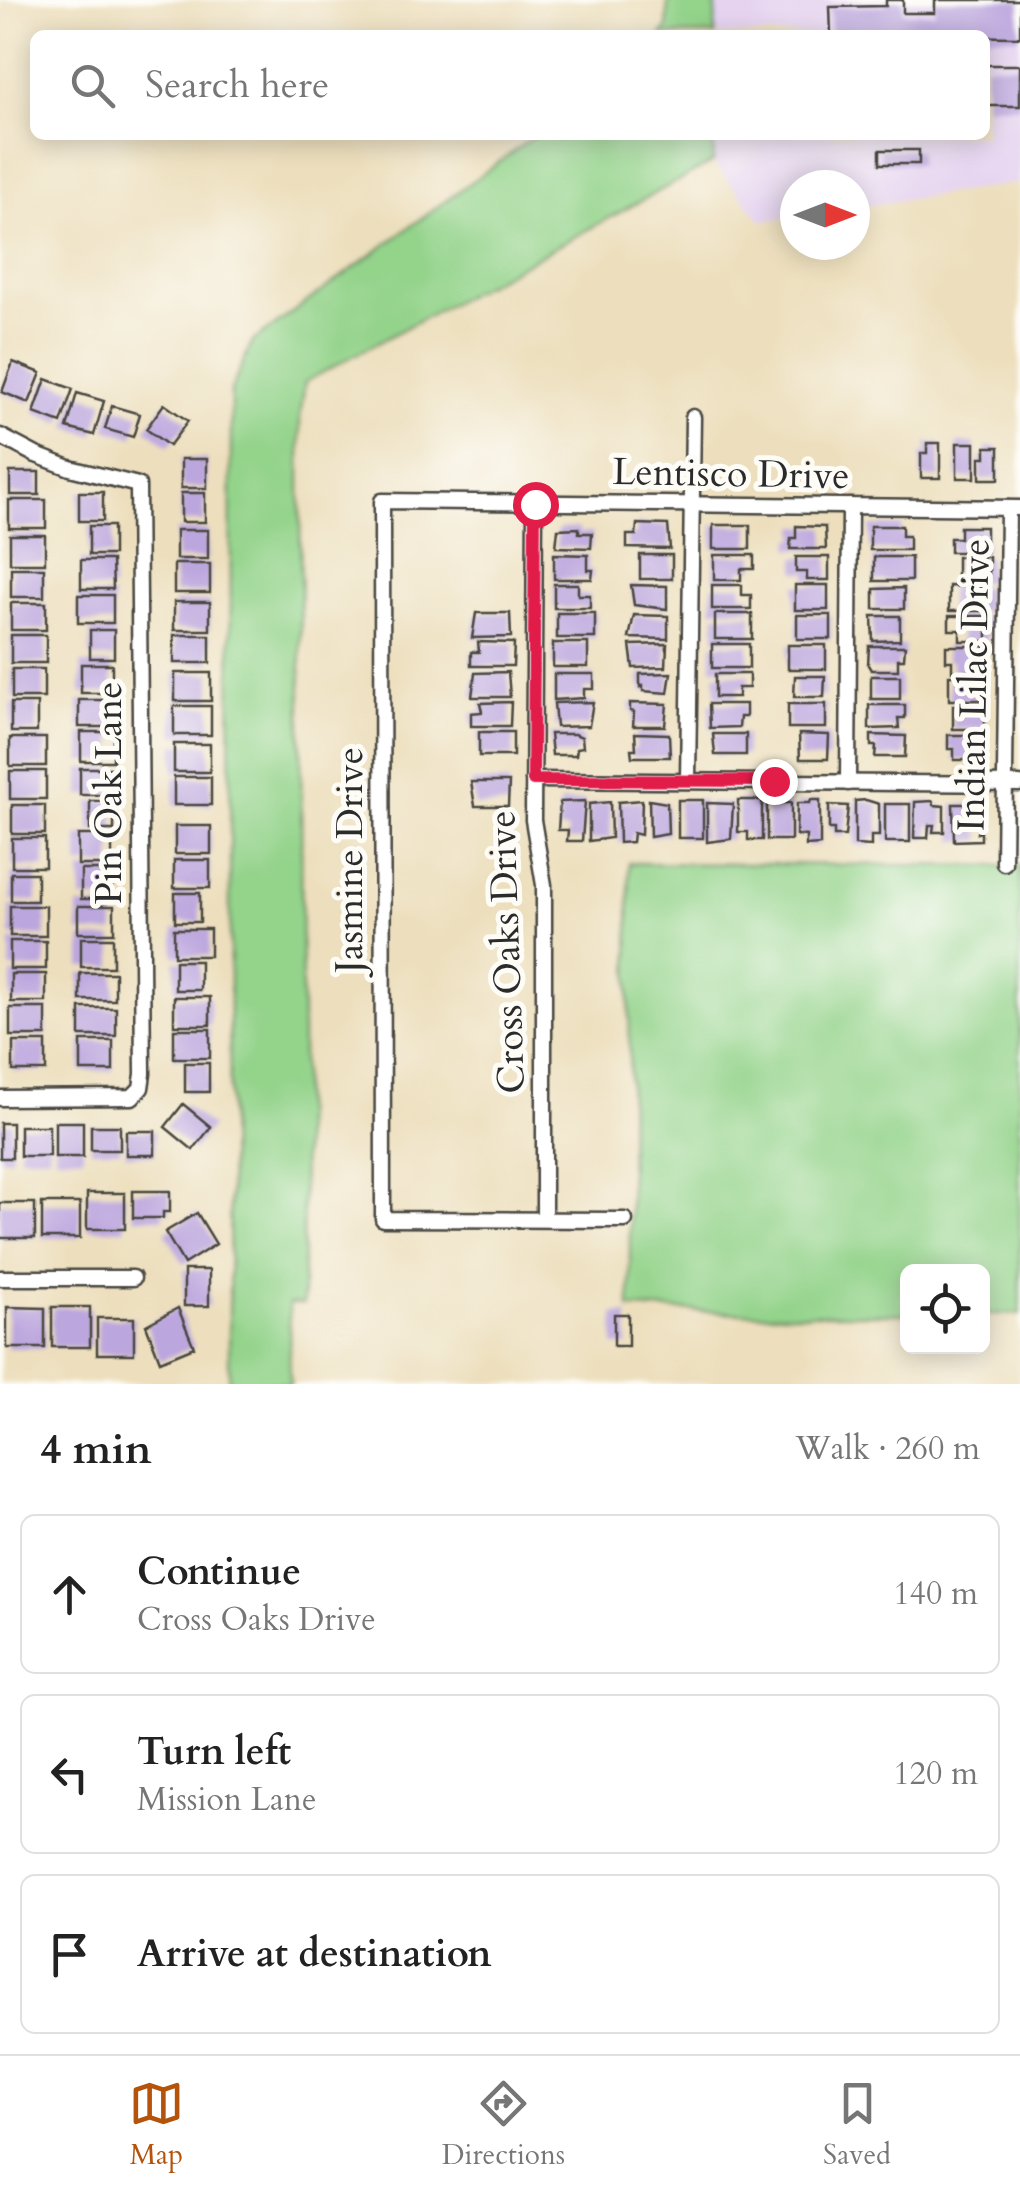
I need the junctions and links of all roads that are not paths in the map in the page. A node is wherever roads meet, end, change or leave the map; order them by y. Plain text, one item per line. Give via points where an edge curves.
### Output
1 (693, 416) dead end
2 (0, 436) edge
3 (382, 501) joint
4 (535, 504) junction
5 (692, 505) junction
6 (850, 506) junction
7 (1014, 508) edge
8 (533, 780) junction
9 (688, 780) junction
10 (848, 782) junction
11 (1004, 784) junction
12 (1020, 784) edge
13 (1004, 864) dead end
14 (0, 1098) edge
15 (544, 1219) junction
16 (625, 1220) dead end
17 (0, 1278) edge
18 (133, 1278) dead end

1 - 5 street
2 - 14 street, Pin Oak Lane via 70,468 138,485 143,1074 132,1097
3 - 4 street, Lentisco Drive
3 - 15 street, Jasmine Drive via 383,1219
4 - 5 street, Lentisco Drive
4 - 8 street, Cross Oaks Drive
5 - 6 street, Lentisco Drive
5 - 9 street
6 - 7 street, Lentisco Drive
6 - 10 street
7 - 11 street, Indian Lilac Drive
8 - 9 street
8 - 15 street, Cross Oaks Drive via 544,885
9 - 10 street
10 - 11 street
11 - 12 street
11 - 13 street, Indian Lilac Drive
15 - 16 street
17 - 18 street

